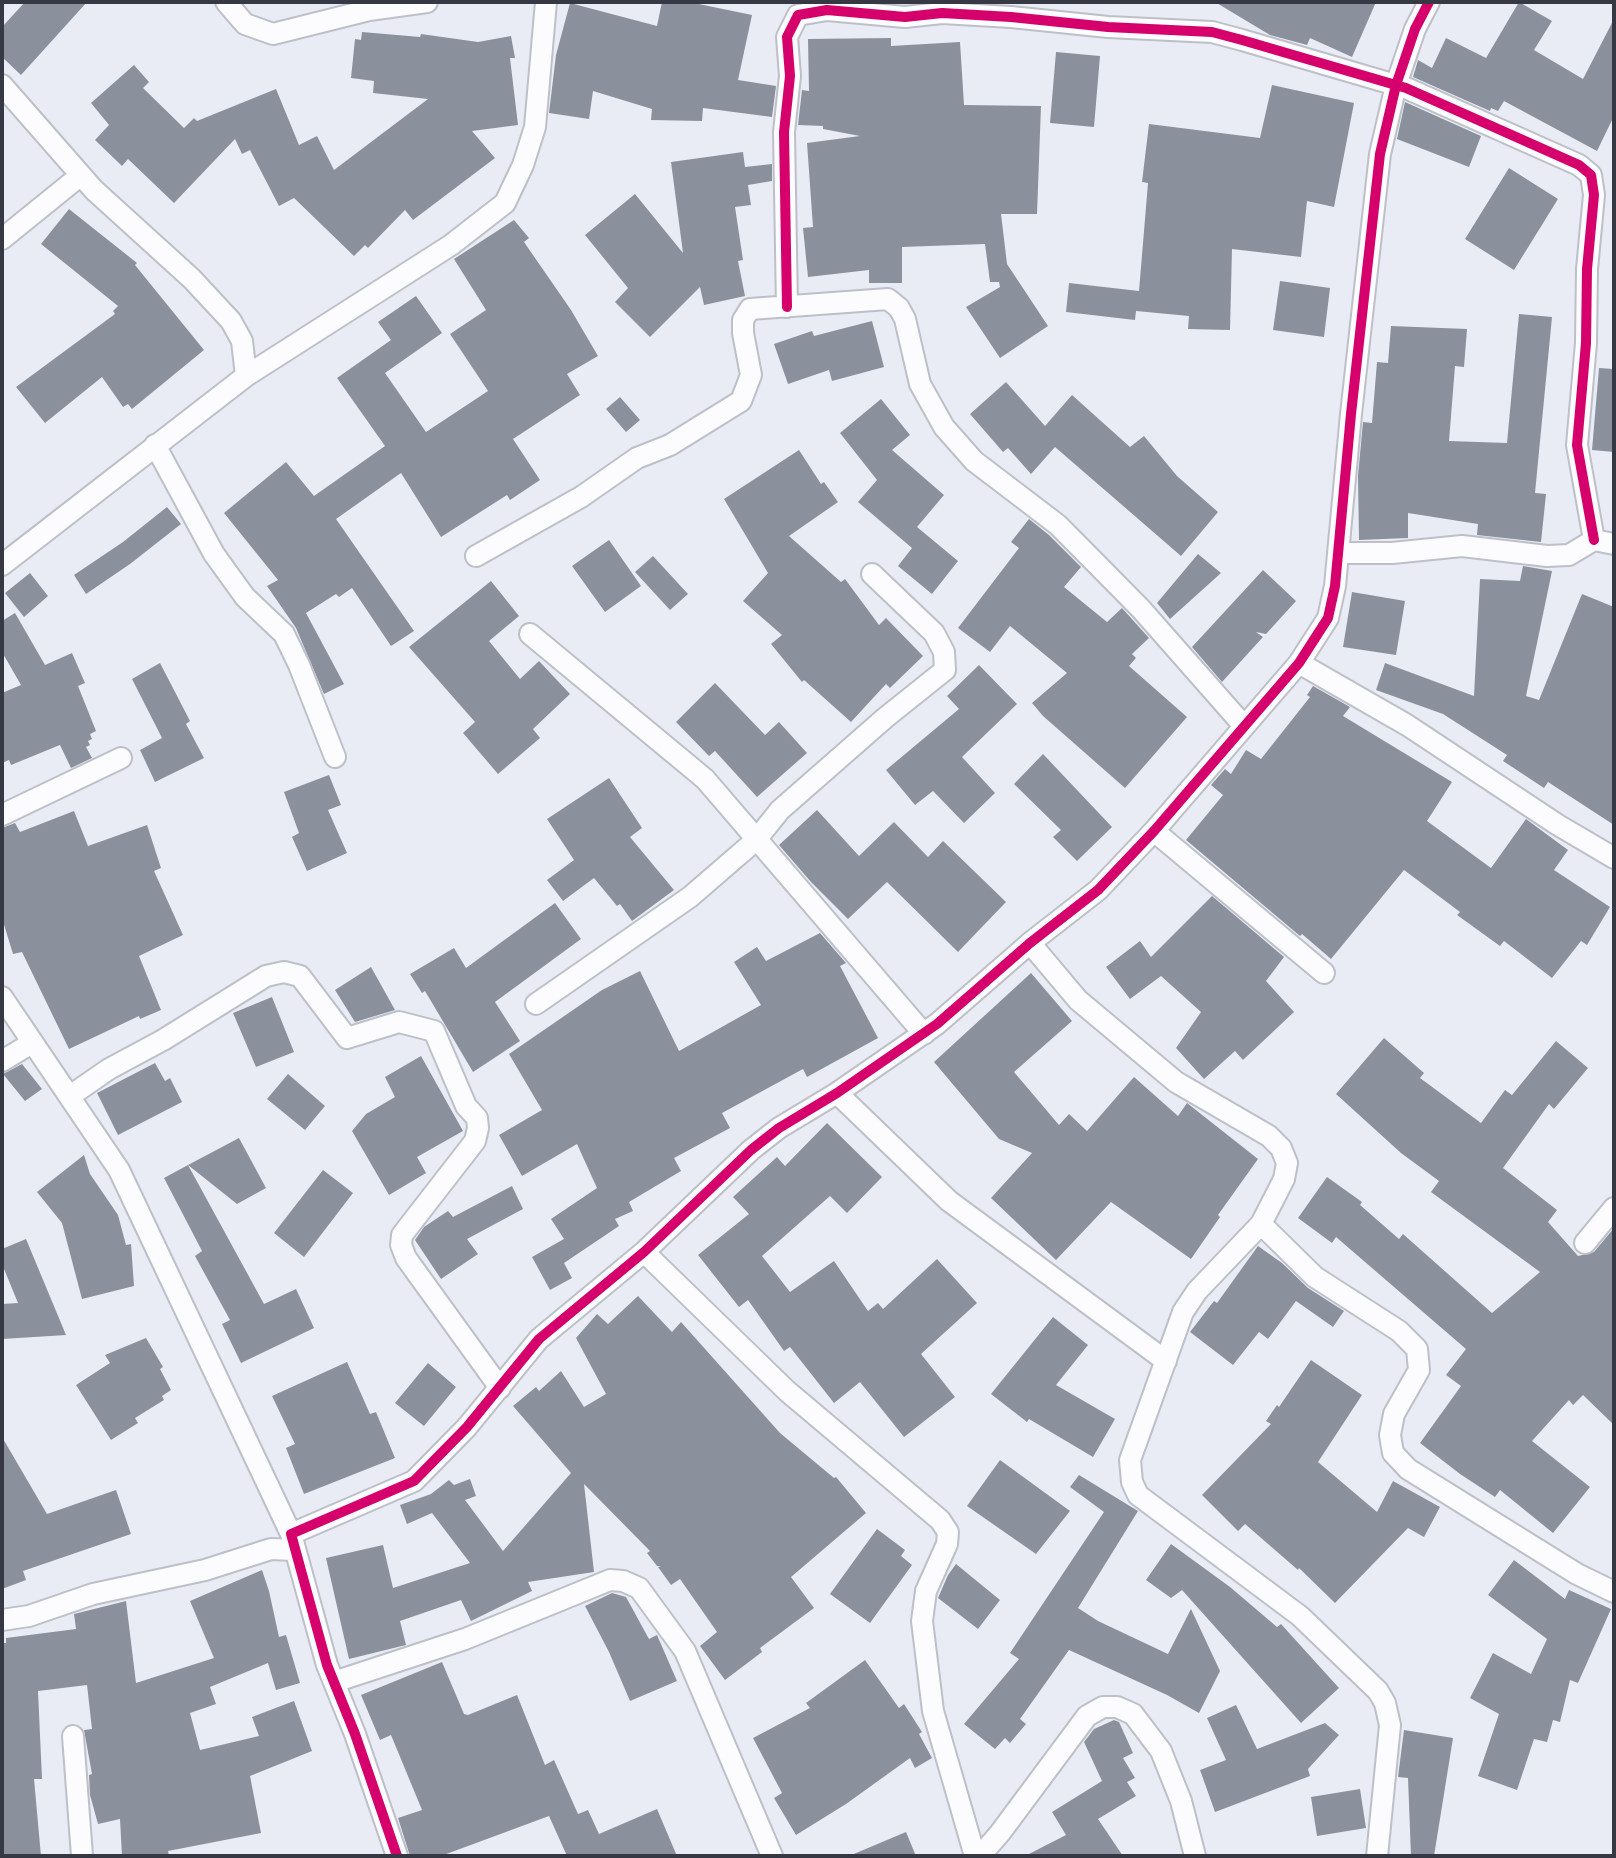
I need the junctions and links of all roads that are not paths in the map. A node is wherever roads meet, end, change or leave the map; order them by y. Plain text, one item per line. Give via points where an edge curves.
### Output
1 (226, 2) edge
2 (427, 2) edge
3 (546, 2) edge
4 (1429, 2) edge
5 (793, 9) edge
6 (905, 10) edge
7 (2, 85) edge
8 (1396, 85) junction
9 (81, 175) junction
10 (2, 239) edge
11 (787, 307) junction
12 (246, 376) junction
13 (155, 445) junction
14 (1604, 542) edge
15 (1338, 553) junction
16 (476, 556) dead end
17 (2, 565) edge
18 (872, 574) dead end
19 (530, 634) dead end
20 (1299, 663) junction
21 (1244, 726) junction
22 (335, 757) dead end
23 (121, 758) dead end
24 (2, 815) edge
25 (1154, 831) junction
26 (756, 840) junction
27 (1614, 858) edge
28 (1030, 943) junction
29 (1324, 973) dead end
30 (2, 997) edge
31 (536, 1004) dead end
32 (924, 1034) junction
33 (32, 1043) junction
34 (2, 1061) edge
35 (837, 1093) junction
36 (70, 1096) junction
37 (1614, 1208) edge
38 (1261, 1224) junction
39 (1585, 1243) dead end
40 (644, 1252) junction
41 (1166, 1361) junction
42 (500, 1388) junction
43 (292, 1542) junction
44 (1614, 1592) edge
45 (2, 1620) edge
46 (334, 1682) junction
47 (73, 1736) dead end
48 (82, 1856) edge
49 (397, 1856) edge
50 (772, 1856) edge
51 (977, 1856) edge
52 (1195, 1856) edge
53 (1377, 1856) edge

1 - 2 street via 245,24 273,34
3 - 12 street via 535,127 505,203 451,245
4 - 8 street
5 - 6 street
5 - 11 street via 784,132
6 - 8 street via 1212,32
7 - 9 street
8 - 14 street via 1579,165 1591,175 1594,195 1577,445
8 - 15 street via 1380,154
9 - 10 street
9 - 12 street via 231,321 242,341
11 - 16 street via 750,309 745,315 751,375 741,401
11 - 21 street via 888,299 899,308 920,384 944,427 974,461 1058,525
12 - 13 street
13 - 17 street
13 - 22 street via 214,554 245,597 284,634
14 - 15 street via 1569,555 1547,556 1462,546
15 - 20 street via 1328,618
18 - 26 street via 934,633 944,652 945,670 780,810
19 - 26 street via 705,779
20 - 21 street
20 - 27 street via 1407,725
21 - 25 street
23 - 24 street
25 - 28 street via 1098,890
25 - 29 street
26 - 31 street via 690,897
26 - 32 street
28 - 32 street
28 - 38 street via 1078,1000 1176,1082 1281,1148 1287,1163 1284,1179
30 - 33 street
32 - 35 street
33 - 34 street
33 - 36 street
35 - 40 street via 751,1150
35 - 41 street via 949,1201
36 - 42 street via 266,976 284,972 300,976 347,1038 399,1022 434,1031 478,1128 475,1141 402,1235 401,1245
36 - 43 street via 119,1170
37 - 39 street
38 - 41 street via 1197,1291 1183,1312
38 - 44 street via 1315,1277 1399,1331 1417,1349 1419,1370 1394,1414 1390,1435 1393,1453 1408,1469
40 - 42 street via 539,1339
40 - 51 street via 787,1391 948,1532 926,1591 922,1621 933,1711
41 - 53 street via 1130,1460 1132,1482 1138,1495 1300,1616 1378,1691 1390,1725
42 - 43 street via 414,1481
43 - 45 street via 205,1570
43 - 46 street
46 - 49 street
46 - 50 street via 465,1639 610,1580 623,1581 639,1588 685,1651
47 - 48 street
51 - 52 street via 1087,1716 1103,1707 1133,1714 1161,1751

